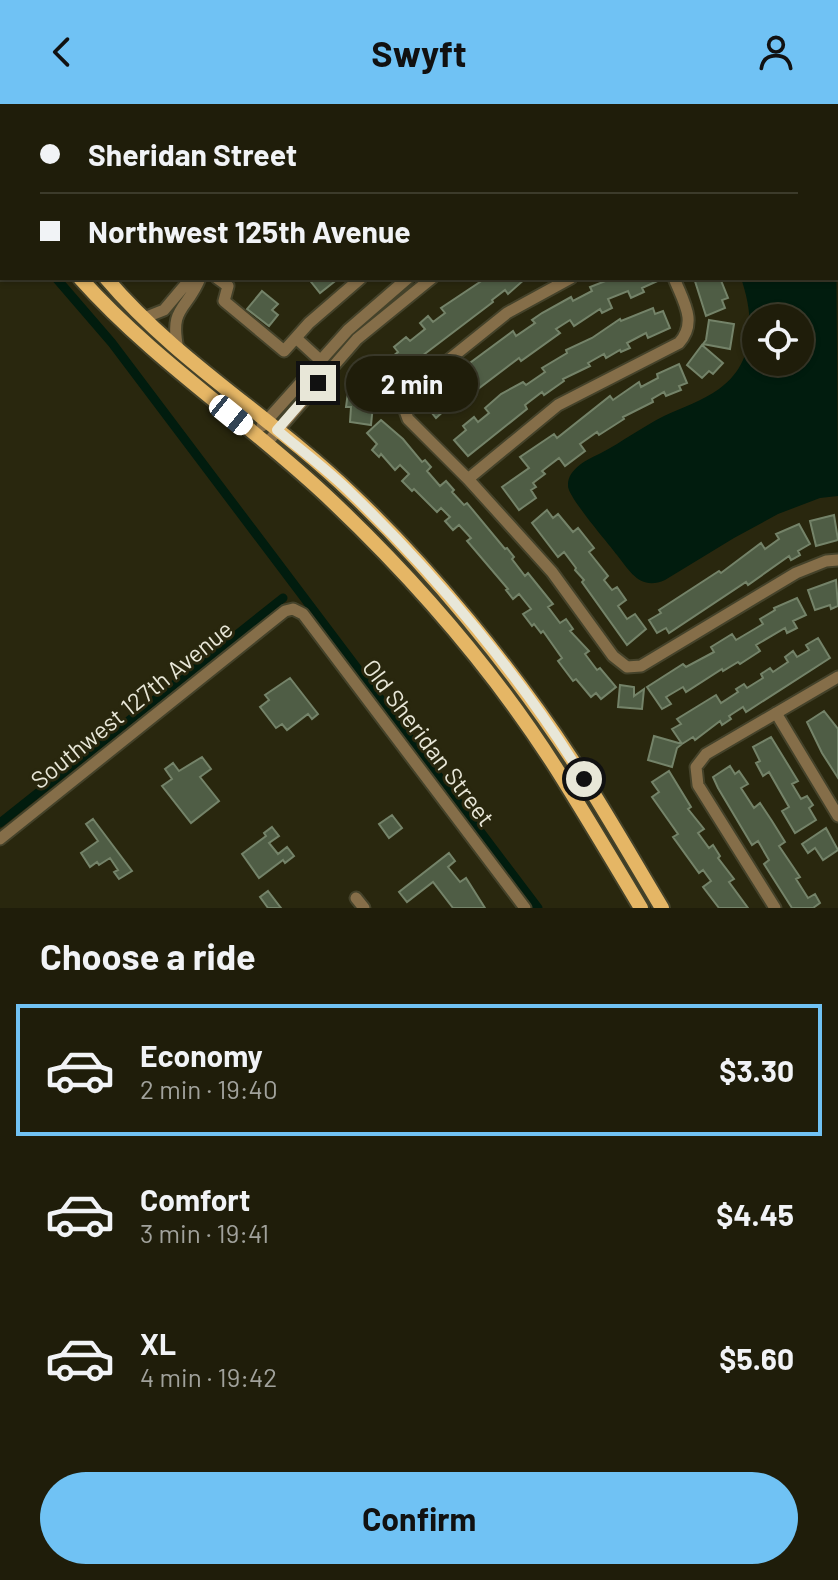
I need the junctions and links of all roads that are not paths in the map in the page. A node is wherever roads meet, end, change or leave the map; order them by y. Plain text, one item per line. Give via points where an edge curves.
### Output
1 (82, 280) edge
2 (108, 280) edge
3 (189, 280) edge
4 (199, 280) edge
5 (220, 280) edge
6 (359, 280) edge
7 (406, 280) edge
8 (567, 280) edge
9 (675, 280) edge
10 (416, 283) edge
11 (144, 318) junction
12 (296, 338) junction
13 (178, 349) junction
14 (320, 360) junction
15 (272, 425) junction
16 (260, 439) junction
17 (468, 479) junction
18 (838, 560) edge
19 (293, 609) joint
20 (838, 677) edge
21 (776, 713) junction
22 (838, 816) edge
23 (0, 839) edge
24 (525, 908) edge
25 (641, 908) edge
26 (662, 908) edge
27 (775, 908) edge

1 - 16 main road via 164,361
2 - 11 main road
3 - 11 street via 164,310
4 - 13 street via 176,317
5 - 12 street via 228,286 224,301 284,351
6 - 12 street
7 - 14 street
8 - 17 street via 507,313 405,395 408,419
9 - 17 street via 690,320 679,343 558,405
10 - 15 street
11 - 13 main road
12 - 14 street
13 - 15 main road
14 - 15 street
15 - 16 street
15 - 26 main road via 351,492 422,566 517,681
16 - 25 main road via 333,501 406,574 499,687 555,766
17 - 18 street via 552,572 613,656 627,667 641,666 796,573
19 - 23 street, Southwest 127th Avenue
19 - 24 street, Old Sheridan Street via 303,614
20 - 21 street
21 - 22 street
21 - 27 street via 706,754 696,767 698,785

